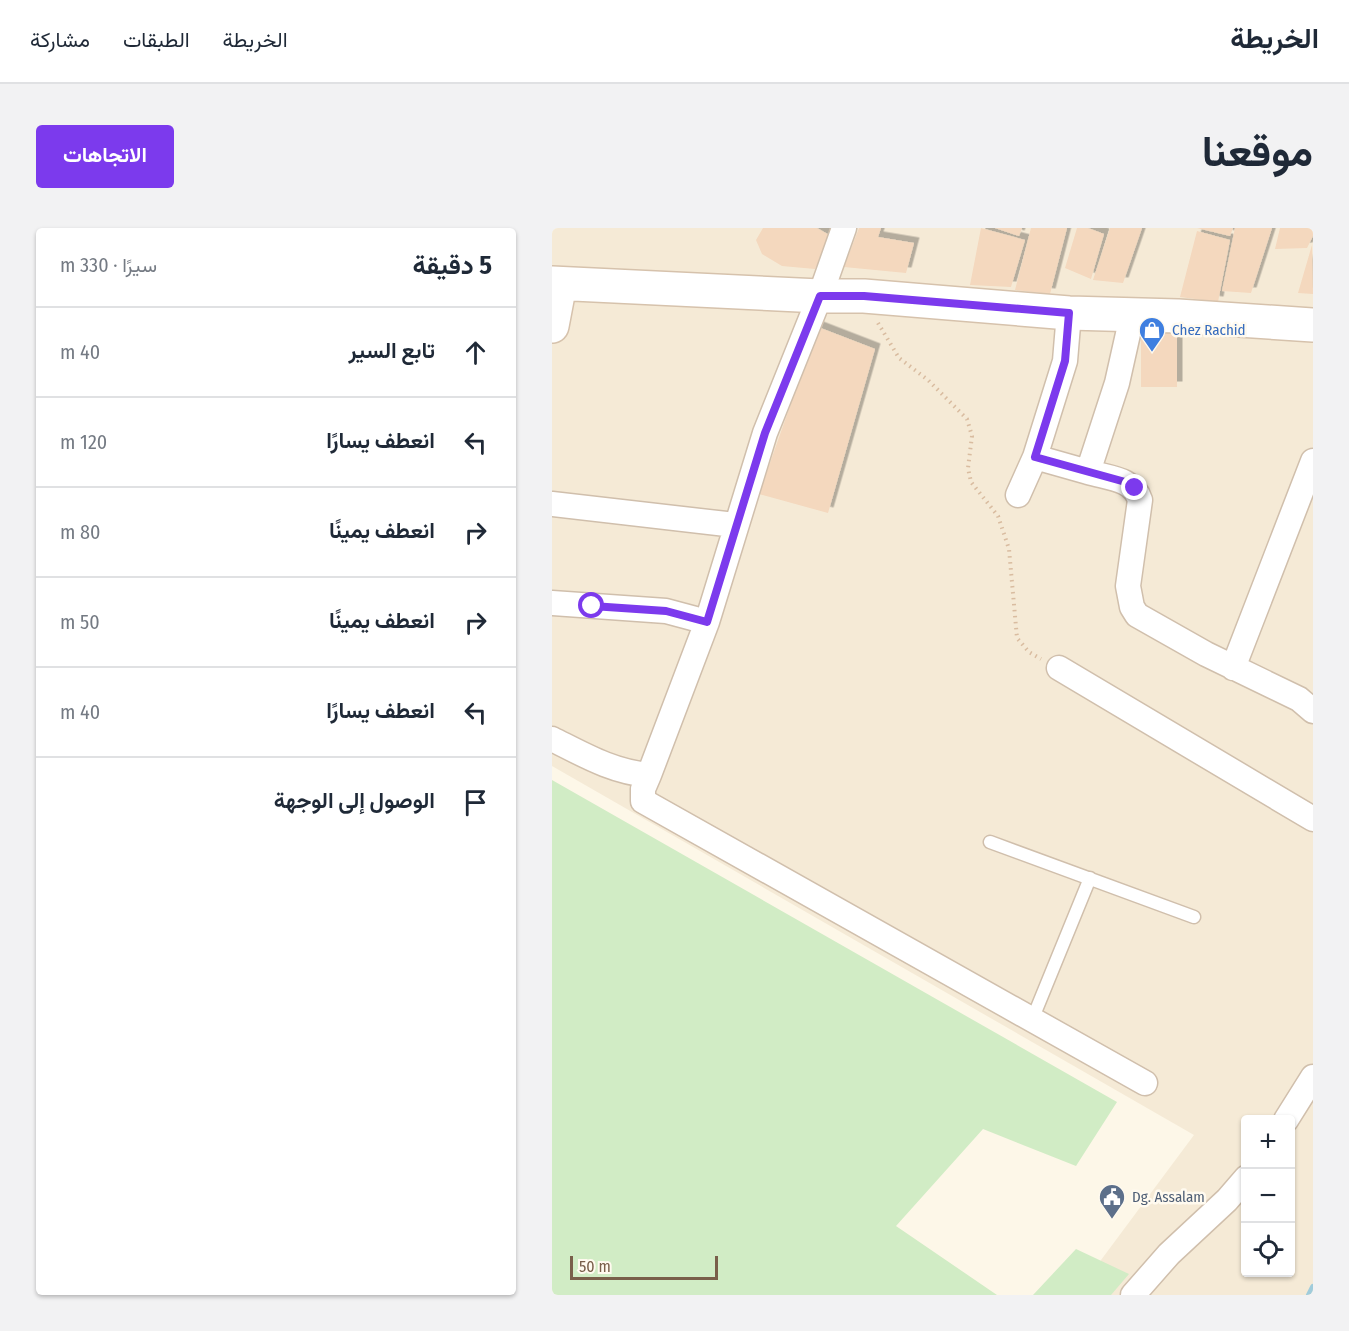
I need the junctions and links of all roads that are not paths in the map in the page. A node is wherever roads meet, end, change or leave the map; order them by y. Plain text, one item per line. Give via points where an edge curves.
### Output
1 (843, 228) edge
2 (556, 284) edge
3 (820, 296) junction
4 (1069, 313) junction
5 (1132, 316) junction
6 (1313, 325) edge
7 (552, 326) edge
8 (1035, 457) junction
9 (1313, 461) edge
10 (1088, 472) junction
11 (1018, 495) dead end
12 (552, 504) edge
13 (735, 525) junction
14 (552, 603) edge
15 (707, 622) junction
16 (1059, 668) road end
17 (1233, 668) junction
18 (1308, 704) edge
19 (552, 739) edge
20 (649, 776) junction
21 (1313, 819) edge
22 (990, 842) dead end
23 (1090, 878) junction
24 (1194, 916) dead end
25 (1032, 1020) junction
26 (1313, 1059) edge
27 (1145, 1083) dead end
28 (1309, 1083) edge
29 (1289, 1115) edge
30 (1241, 1183) edge
31 (1133, 1295) edge

1 - 3 street
2 - 3 street
2 - 7 street
3 - 4 street
3 - 13 street via 765,433
4 - 5 street
4 - 8 street via 1065,361
5 - 6 street
5 - 10 street via 1117,382
8 - 10 street
8 - 11 street
9 - 17 street
10 - 17 street via 1129,483 1140,500 1128,586 1137,615
12 - 13 street
13 - 15 street
14 - 15 street via 666,611
15 - 20 street
16 - 21 street
17 - 18 street
19 - 20 street via 602,765
20 - 25 street via 643,801
22 - 23 lane
23 - 24 lane
23 - 25 lane
25 - 27 street
26 - 28 street
28 - 29 street
30 - 31 street

